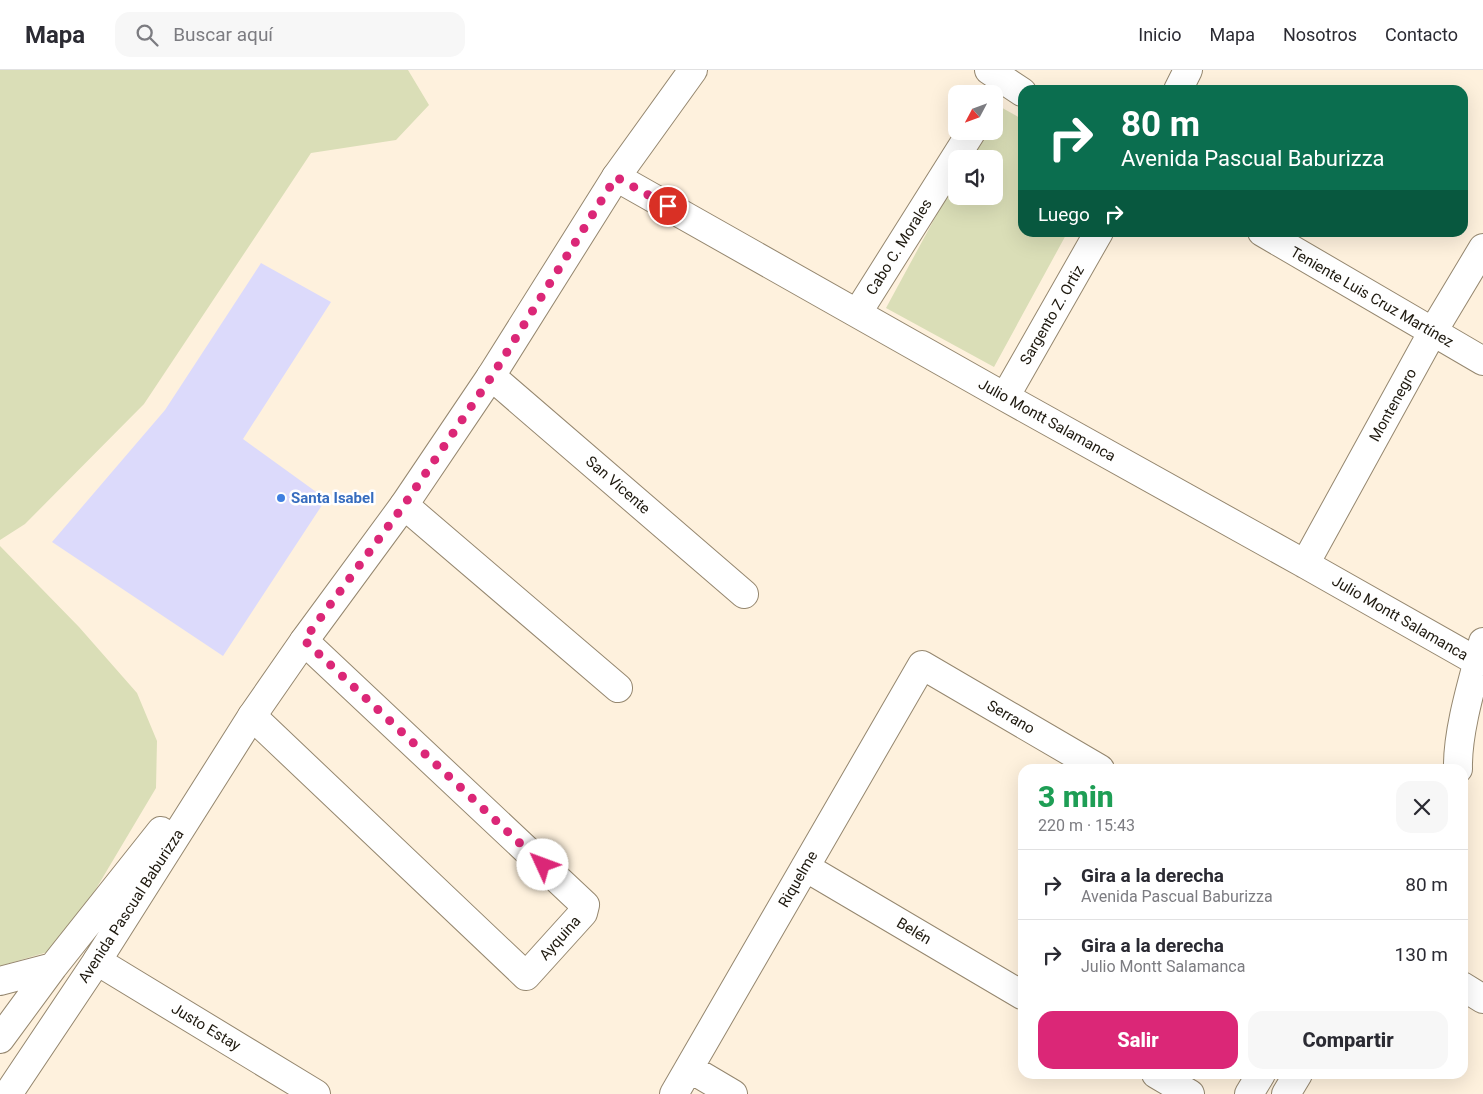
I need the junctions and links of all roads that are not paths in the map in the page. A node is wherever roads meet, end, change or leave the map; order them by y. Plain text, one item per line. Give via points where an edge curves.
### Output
1 (693, 70) edge
2 (1188, 70) edge
3 (1180, 85) edge
4 (966, 140) edge
5 (616, 177) junction
6 (1096, 237) edge
7 (1270, 237) edge
8 (1483, 248) edge
9 (858, 312) junction
10 (1432, 333) junction
11 (1483, 362) edge
12 (492, 376) junction
13 (1005, 397) junction
14 (404, 505) junction
15 (1305, 564) junction
16 (744, 594) dead end
17 (304, 640) junction
18 (1480, 652) edge
19 (922, 665) joint
20 (618, 688) dead end
21 (252, 716) junction
22 (1091, 764) edge
23 (1454, 764) edge
24 (805, 867) junction
25 (97, 961) junction
26 (53, 967) junction
27 (0, 981) edge
28 (1468, 990) edge
29 (1018, 993) edge
30 (1483, 999) edge
31 (0, 1039) edge
32 (689, 1068) junction
33 (1164, 1079) edge
34 (1258, 1079) edge
35 (1295, 1079) edge
36 (8, 1094) edge
37 (316, 1094) edge
38 (674, 1094) edge
39 (733, 1094) edge
40 (1190, 1094) edge
41 (1249, 1094) edge
42 (1286, 1094) edge

1 - 5 street, Avenida Pascual Baburizza
2 - 3 street
4 - 9 street, Cabo C. Morales
5 - 9 street, Julio Montt Salamanca
5 - 12 street, Avenida Pascual Baburizza
6 - 13 street, Sargento Z. Ortiz
7 - 10 street, Teniente Luis Cruz Martínez
8 - 10 street, Montenegro
9 - 13 street, Julio Montt Salamanca
10 - 11 street, Teniente Luis Cruz Martínez
10 - 15 street, Montenegro
12 - 14 street, Avenida Pascual Baburizza
12 - 16 street, San Vicente
13 - 15 street, Julio Montt Salamanca
14 - 17 street, Avenida Pascual Baburizza
14 - 20 street
15 - 18 street, Julio Montt Salamanca
17 - 21 street, Avenida Pascual Baburizza
17 - 21 street, Ayquina via 585,905 583,913 526,976
18 - 23 street
19 - 22 street, Serrano
19 - 24 street, Riquelme
21 - 25 street, Avenida Pascual Baburizza
21 - 26 street, Avenida Pascual Baburizza
24 - 29 street, Belén
24 - 32 street, Riquelme
25 - 36 street, Avenida Pascual Baburizza
25 - 37 street, Justo Estay
26 - 27 street
26 - 31 street, Avenida Pascual Baburizza
28 - 30 street
32 - 38 street, Riquelme
32 - 39 street
33 - 40 street
34 - 41 street
35 - 42 street

